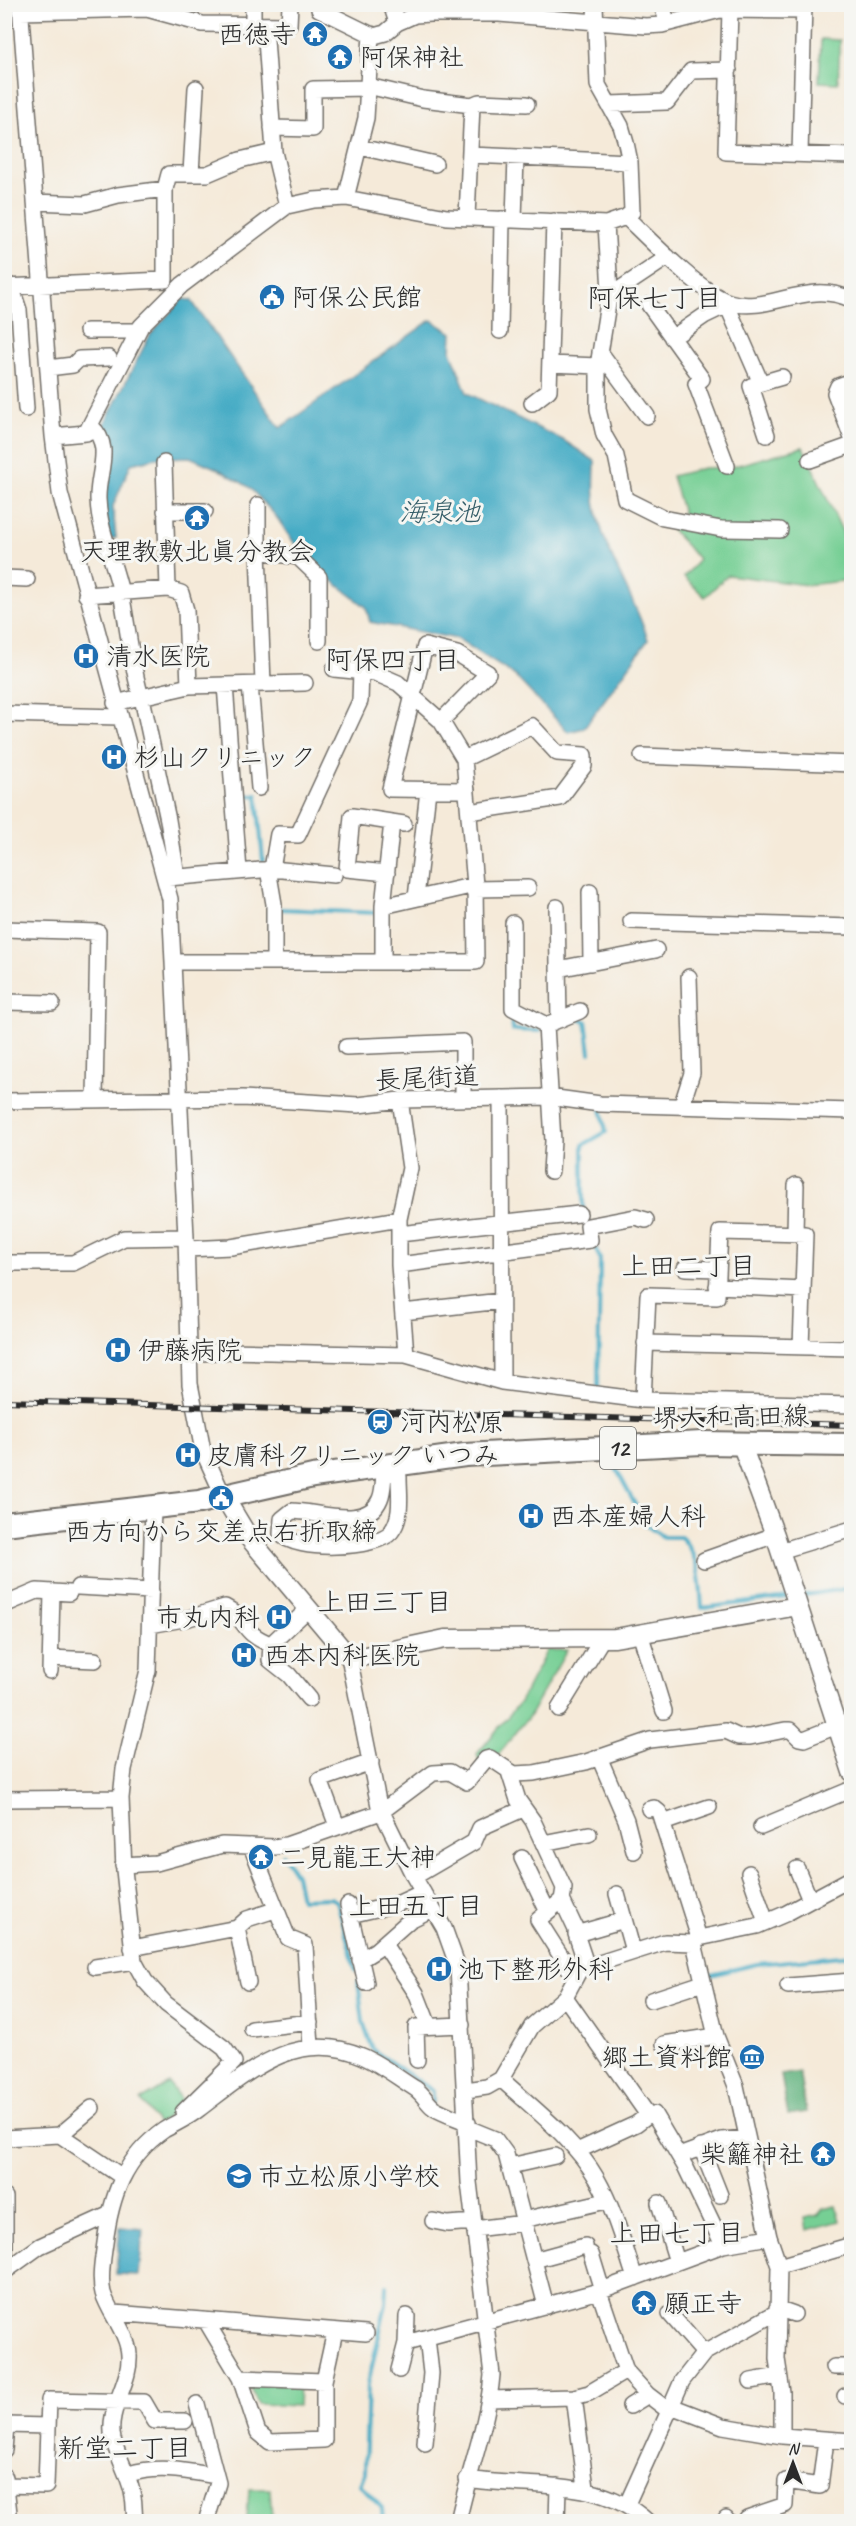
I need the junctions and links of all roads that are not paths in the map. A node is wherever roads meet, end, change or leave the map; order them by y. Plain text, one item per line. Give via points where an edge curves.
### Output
1 (253, 4) edge
2 (290, 4) edge
3 (319, 4) edge
4 (391, 4) edge
5 (595, 4) edge
6 (661, 4) edge
7 (20, 8) edge
8 (804, 8) edge
9 (171, 9) edge
10 (430, 9) edge
11 (499, 9) edge
12 (730, 9) junction
13 (595, 21) junction
14 (397, 23) junction
15 (668, 23) junction
16 (259, 25) junction
17 (370, 34) junction
18 (729, 70) junction
19 (368, 87) junction
20 (196, 88) dead end
21 (527, 104) dead end
22 (609, 104) junction
23 (472, 105) junction
24 (272, 128) junction
25 (360, 147) junction
26 (274, 152) junction
27 (800, 154) junction
28 (470, 156) junction
29 (852, 156) edge
30 (516, 157) junction
31 (630, 162) junction
32 (435, 164) dead end
33 (191, 173) junction
34 (165, 189) junction
35 (346, 198) junction
36 (35, 202) junction
37 (287, 206) junction
38 (466, 217) junction
39 (627, 217) junction
40 (508, 219) junction
41 (554, 222) junction
42 (606, 224) junction
43 (668, 257) junction
44 (41, 285) junction
45 (8, 286) edge
46 (610, 291) junction
47 (852, 300) edge
48 (729, 304) junction
49 (649, 305) dead end
50 (87, 331) dead end
51 (138, 331) junction
52 (500, 332) dead end
53 (672, 338) junction
54 (109, 358) dead end
55 (599, 359) junction
56 (550, 364) junction
57 (48, 368) junction
58 (782, 377) dead end
59 (852, 381) edge
60 (760, 383) junction
61 (532, 403) dead end
62 (26, 409) dead end
63 (647, 416) dead end
64 (91, 426) junction
65 (767, 435) dead end
66 (53, 436) junction
67 (852, 438) edge
68 (852, 445) edge
69 (810, 460) dead end
70 (164, 464) dead end
71 (727, 466) dead end
72 (258, 505) dead end
73 (165, 511) junction
74 (205, 511) dead end
75 (780, 530) dead end
76 (258, 551) junction
77 (4, 579) edge
78 (27, 579) dead end
79 (168, 589) junction
80 (121, 591) junction
81 (86, 595) junction
82 (319, 641) dead end
83 (334, 669) dead end
84 (362, 671) junction
85 (305, 683) dead end
86 (257, 684) junction
87 (225, 685) junction
88 (189, 686) junction
89 (413, 696) junction
90 (142, 698) junction
91 (117, 710) junction
92 (4, 714) edge
93 (441, 721) junction
94 (642, 756) dead end
95 (464, 759) junction
96 (852, 764) edge
97 (259, 788) dead end
98 (428, 790) junction
99 (467, 790) junction
100 (469, 812) junction
101 (270, 869) junction
102 (239, 871) junction
103 (387, 873) junction
104 (334, 875) dead end
105 (171, 877) junction
106 (475, 887) junction
107 (528, 888) dead end
108 (590, 892) dead end
109 (416, 898) junction
110 (383, 906) junction
111 (557, 907) dead end
112 (631, 921) dead end
113 (513, 923) dead end
114 (852, 927) edge
115 (4, 929) edge
116 (656, 950) dead end
117 (175, 962) junction
118 (274, 962) junction
119 (383, 962) junction
120 (591, 963) junction
121 (558, 969) junction
122 (689, 977) dead end
123 (4, 1002) edge
124 (52, 1003) dead end
125 (580, 1011) dead end
126 (552, 1022) junction
127 (346, 1047) dead end
128 (549, 1097) junction
129 (95, 1098) junction
130 (180, 1098) junction
131 (501, 1098) junction
132 (463, 1099) junction
133 (400, 1100) junction
134 (4, 1101) edge
135 (682, 1104) junction
136 (852, 1110) edge
137 (551, 1171) dead end
138 (796, 1185) dead end
139 (579, 1214) dead end
140 (646, 1220) dead end
141 (500, 1222) junction
142 (399, 1226) junction
143 (795, 1233) junction
144 (187, 1243) junction
145 (501, 1253) junction
146 (4, 1263) edge
147 (399, 1265) junction
148 (685, 1268) dead end
149 (718, 1269) junction
150 (717, 1286) junction
151 (803, 1290) junction
152 (501, 1300) junction
153 (402, 1312) junction
154 (645, 1343) junction
155 (801, 1347) junction
156 (852, 1348) edge
157 (188, 1354) junction
158 (406, 1355) junction
159 (502, 1383) junction
160 (643, 1401) junction
161 (852, 1405) edge
162 (741, 1443) junction
163 (852, 1445) edge
164 (385, 1466) junction
165 (224, 1495) junction
166 (153, 1509) junction
167 (4, 1524) edge
168 (852, 1529) edge
169 (777, 1543) junction
170 (704, 1560) dead end
171 (151, 1591) junction
172 (52, 1592) junction
173 (796, 1599) junction
174 (4, 1605) edge
175 (307, 1610) junction
176 (150, 1625) junction
177 (640, 1633) junction
178 (602, 1639) junction
179 (271, 1644) junction
180 (350, 1657) junction
181 (95, 1660) dead end
182 (309, 1700) dead end
183 (559, 1710) dead end
184 (664, 1711) dead end
185 (845, 1724) edge
186 (599, 1757) junction
187 (370, 1762) junction
188 (509, 1772) junction
189 (852, 1772) edge
190 (852, 1789) edge
191 (121, 1798) junction
192 (4, 1799) edge
193 (709, 1807) dead end
194 (523, 1809) junction
195 (649, 1809) dead end
196 (381, 1812) junction
197 (663, 1823) junction
198 (337, 1826) junction
199 (761, 1827) dead end
200 (590, 1834) dead end
201 (543, 1843) junction
202 (251, 1846) junction
203 (634, 1851) dead end
204 (522, 1858) dead end
205 (123, 1865) junction
206 (797, 1869) dead end
207 (749, 1873) dead end
208 (414, 1877) junction
209 (852, 1878) edge
210 (423, 1892) junction
211 (617, 1894) dead end
212 (562, 1900) junction
213 (810, 1900) junction
214 (432, 1909) junction
215 (275, 1910) junction
216 (547, 1910) junction
217 (624, 1920) junction
218 (766, 1922) junction
219 (237, 1928) junction
220 (578, 1934) junction
221 (696, 1940) junction
222 (384, 1944) junction
223 (633, 1951) junction
224 (133, 1954) junction
225 (360, 1960) junction
226 (95, 1967) dead end
227 (587, 1967) junction
228 (575, 1978) junction
229 (852, 1981) edge
230 (248, 1982) dead end
231 (366, 1983) dead end
232 (703, 1983) junction
233 (788, 1986) dead end
234 (565, 1997) junction
235 (651, 2000) dead end
236 (310, 2022) junction
237 (462, 2025) junction
238 (429, 2026) junction
239 (252, 2029) dead end
240 (716, 2036) junction
241 (664, 2044) dead end
242 (311, 2048) junction
243 (417, 2060) dead end
244 (501, 2079) junction
245 (466, 2090) junction
246 (92, 2108) dead end
247 (648, 2115) junction
248 (176, 2122) junction
249 (468, 2126) junction
250 (60, 2135) junction
251 (747, 2138) junction
252 (4, 2139) edge
253 (701, 2147) junction
254 (577, 2151) junction
255 (555, 2156) dead end
256 (679, 2156) junction
257 (510, 2166) junction
258 (121, 2176) junction
259 (720, 2195) dead end
260 (5, 2197) edge
261 (606, 2201) junction
262 (659, 2203) dead end
263 (108, 2215) junction
264 (434, 2221) dead end
265 (523, 2222) junction
266 (474, 2226) junction
267 (769, 2237) junction
268 (723, 2244) junction
269 (852, 2245) edge
270 (534, 2260) junction
271 (676, 2262) junction
272 (779, 2266) junction
273 (5, 2272) edge
274 (635, 2278) junction
275 (600, 2290) junction
276 (546, 2306) junction
277 (777, 2310) junction
278 (114, 2313) junction
279 (670, 2314) dead end
280 (794, 2314) dead end
281 (407, 2316) dead end
282 (206, 2320) junction
283 (486, 2322) junction
284 (334, 2331) junction
285 (366, 2333) dead end
286 (427, 2338) junction
287 (406, 2343) junction
288 (704, 2353) junction
289 (834, 2367) dead end
290 (852, 2367) edge
291 (399, 2370) dead end
292 (626, 2371) junction
293 (779, 2376) junction
294 (240, 2378) junction
295 (324, 2381) junction
296 (751, 2381) dead end
297 (648, 2395) junction
298 (574, 2397) junction
299 (490, 2399) junction
300 (116, 2403) junction
301 (197, 2404) dead end
302 (630, 2406) dead end
303 (670, 2408) junction
304 (185, 2421) dead end
305 (48, 2426) junction
306 (782, 2436) junction
307 (826, 2440) junction
308 (852, 2441) edge
309 (425, 2443) dead end
310 (4, 2450) edge
311 (129, 2474) junction
312 (4, 2476) edge
313 (216, 2476) junction
314 (466, 2479) junction
315 (5, 2486) edge
316 (558, 2486) junction
317 (586, 2488) junction
318 (627, 2504) junction
319 (747, 2518) dead end
320 (10, 2522) edge
321 (134, 2522) edge
322 (206, 2522) edge
323 (458, 2522) edge
324 (557, 2522) edge
325 (648, 2522) edge

1 - 16 street
2 - 16 street via 289,25
3 - 17 street via 319,9
4 - 14 street
5 - 13 street
6 - 15 street
7 - 9 street
7 - 36 street
8 - 12 street
8 - 27 street
9 - 16 street via 202,24
10 - 11 street
10 - 14 street
11 - 13 street
12 - 15 street
12 - 18 street
13 - 15 street via 646,26
13 - 22 street via 598,85
14 - 17 street via 385,33
16 - 24 street
17 - 19 street
18 - 22 street via 691,72 667,102
18 - 27 street via 726,152
19 - 23 street
19 - 24 street via 313,89 313,129
19 - 25 street
20 - 33 street
21 - 23 street
22 - 31 street via 621,126
23 - 28 street
24 - 26 street
25 - 32 street
25 - 35 street
26 - 33 street via 240,160 207,174
26 - 37 street
27 - 29 street
28 - 30 street
28 - 38 street
30 - 31 street
30 - 40 street
31 - 39 street via 632,212
33 - 34 street via 169,174
34 - 36 street via 85,204
34 - 44 street via 165,280
35 - 37 street
35 - 38 street
36 - 44 street
37 - 51 street via 182,285
38 - 40 street
39 - 42 street
39 - 43 street
40 - 41 street
40 - 52 street
41 - 42 street
41 - 56 street
42 - 46 street
43 - 46 street via 620,289
43 - 48 street
44 - 45 street
44 - 57 street
45 - 62 street via 20,310
46 - 55 street
47 - 48 street via 828,292
48 - 53 street
48 - 60 street
49 - 53 street
50 - 51 street
51 - 64 street
53 - 71 street via 702,379 696,384
54 - 57 street via 79,359 73,365
55 - 56 street
55 - 63 street
55 - 75 street via 598,409 604,435 616,456 625,500 663,518 721,529
56 - 61 street via 549,390
57 - 66 street
58 - 60 street
59 - 67 street via 838,386 835,393
60 - 65 street via 751,386
64 - 66 street via 86,433
64 - 80 street via 100,434 104,448 98,505
66 - 81 street via 60,493
68 - 69 street
70 - 73 street
72 - 76 street
73 - 74 street
73 - 79 street
76 - 82 street via 298,557 319,577
76 - 86 street
77 - 78 street
79 - 80 street
79 - 88 street via 181,593 185,599
80 - 81 street
80 - 90 street
81 - 91 street
83 - 84 street
84 - 89 street via 398,683
84 - 101 street via 360,701 298,835 278,834
85 - 86 street
86 - 87 street
86 - 97 street
87 - 88 street
87 - 102 street
88 - 90 street
89 - 93 street
89 - 93 street via 425,646 458,654 488,673
89 - 98 street via 390,789
90 - 91 street
90 - 105 street via 168,820
91 - 92 street
91 - 105 street
93 - 95 street
94 - 96 street
95 - 99 street
95 - 100 street via 532,726 557,753 584,755 584,766 560,798
98 - 99 street
98 - 109 street
99 - 100 street
100 - 106 street
101 - 102 street
101 - 104 street
101 - 118 street
102 - 105 street
103 - 103 street via 398,823 352,816 347,869
103 - 110 street
105 - 117 street
106 - 107 street
106 - 109 street
106 - 119 street via 476,962
108 - 120 street
109 - 110 street
110 - 119 street
111 - 121 street
112 - 114 street
113 - 126 street via 513,1008
115 - 129 street via 98,932
116 - 120 street
117 - 118 street
117 - 130 street
118 - 119 street
120 - 121 street
121 - 126 street
122 - 135 street via 692,1073
123 - 124 street
125 - 126 street
126 - 128 street
127 - 132 street via 463,1042
128 - 131 street, 長尾街道
128 - 135 street, 長尾街道 via 600,1104
128 - 137 street
129 - 130 street, 長尾街道
129 - 134 street, 長尾街道
130 - 133 street, 長尾街道 via 243,1098 316,1105
130 - 144 street
131 - 132 street, 長尾街道
131 - 141 street
132 - 133 street, 長尾街道
133 - 142 street via 410,1168
135 - 136 street, 長尾街道
138 - 143 street
139 - 141 street
140 - 145 street via 635,1217 588,1226 590,1240
141 - 142 street
141 - 145 street
142 - 144 street via 231,1247
142 - 147 street
143 - 149 street via 720,1232
143 - 151 street via 805,1233
144 - 146 street via 124,1238 73,1263
144 - 157 street
145 - 147 street
145 - 152 street
147 - 153 street
148 - 149 street
149 - 150 street
150 - 151 street
150 - 154 street via 717,1297 648,1295
151 - 155 street
152 - 153 street
152 - 159 street
153 - 158 street
154 - 155 street
154 - 160 street
155 - 156 street
157 - 158 street via 229,1351
157 - 165 street via 203,1451
158 - 159 street
159 - 160 street
160 - 161 street
162 - 163 main road, 堺大和高田線 / 12
162 - 164 main road, 堺大和高田線 / 12 via 488,1453
162 - 169 street
164 - 164 street via 399,1477 399,1514 384,1538 367,1544 306,1545 290,1542 281,1534 282,1519 292,1511 352,1517 369,1512 380,1499
164 - 165 main road, 堺大和高田線 / 12
165 - 166 main road, 堺大和高田線 / 12
165 - 175 street via 249,1538
166 - 167 main road, 堺大和高田線 / 12
166 - 171 street
168 - 169 street
169 - 170 street
169 - 173 street
171 - 172 street
171 - 176 street
172 - 174 street via 37,1591
172 - 181 street via 50,1665
173 - 177 street via 743,1618
173 - 185 street
175 - 179 street
175 - 180 street
176 - 179 street via 225,1607 233,1611 248,1633
176 - 191 street via 148,1670 124,1769
177 - 178 street
177 - 184 street
178 - 180 street via 445,1639 363,1658
178 - 183 street
179 - 182 street via 270,1660 289,1675
180 - 187 street
185 - 186 street via 804,1739 791,1730 750,1737 726,1731 663,1738
185 - 189 street
186 - 188 street via 534,1773
186 - 203 street via 626,1820
187 - 196 street
187 - 198 street via 320,1780
188 - 194 street
188 - 196 street via 490,1758 467,1782 450,1772 438,1771
190 - 199 street
191 - 192 street
191 - 205 street
193 - 197 street
194 - 201 street
194 - 208 street via 480,1828 474,1842
195 - 197 street via 659,1812
196 - 198 street
196 - 208 street
197 - 221 street
198 - 202 street via 286,1845
200 - 201 street
201 - 212 street via 564,1888
202 - 205 street via 222,1845 156,1863
202 - 215 street
204 - 216 street
205 - 224 street
206 - 213 street
207 - 218 street
208 - 210 street
209 - 213 street
210 - 214 street
210 - 225 street via 397,1904 349,1910
211 - 217 street
212 - 216 street
212 - 220 street
213 - 218 street
214 - 222 street via 410,1920
214 - 237 street via 454,1950
215 - 219 street via 247,1918
215 - 236 street via 288,1938 305,1945
216 - 228 street via 538,1920
217 - 220 street
217 - 223 street
218 - 221 street
219 - 224 street
219 - 230 street
220 - 227 street
221 - 223 street via 665,1942
221 - 232 street
222 - 225 street
222 - 238 street via 416,1993
223 - 227 street
224 - 226 street
224 - 248 street via 145,1981 166,2004 224,2048 234,2062
225 - 231 street
227 - 228 street
228 - 234 street
229 - 233 street
232 - 235 street
232 - 240 street
234 - 244 street via 532,2026
234 - 247 street
236 - 239 street
236 - 242 street
237 - 238 street
237 - 245 street
238 - 243 street via 416,2027
240 - 241 street
240 - 251 street via 735,2085
242 - 248 street via 289,2050 262,2062 190,2116
242 - 249 street via 348,2050 365,2057 425,2095 434,2108
244 - 245 street
244 - 254 street
245 - 249 street
246 - 250 street
247 - 254 street
247 - 256 street via 654,2114
248 - 258 street via 155,2138
249 - 257 street via 501,2144
249 - 266 street
250 - 252 street
250 - 258 street
251 - 253 street
251 - 267 street
253 - 256 street
253 - 259 street
254 - 261 street via 598,2180
255 - 257 street
256 - 268 street
257 - 265 street
258 - 263 street
260 - 273 street
261 - 265 street
261 - 274 street
262 - 271 street
263 - 273 street via 40,2246
263 - 278 street via 102,2288
264 - 266 street
265 - 266 street
265 - 270 street
266 - 283 street
267 - 268 street
267 - 272 street
268 - 271 street
269 - 272 street
270 - 275 street via 588,2250
270 - 276 street
271 - 274 street
272 - 277 street
274 - 275 street
275 - 276 street
275 - 292 street
276 - 283 street
277 - 280 street
277 - 288 street
277 - 293 street
278 - 282 street
278 - 300 street via 129,2352 129,2367
279 - 288 street
281 - 287 street
282 - 284 street
282 - 294 street
283 - 286 street
283 - 299 street via 492,2375
284 - 285 street
284 - 295 street
286 - 287 street
286 - 309 street via 431,2373
287 - 291 street
288 - 303 street via 682,2381
289 - 290 street
292 - 297 street
292 - 298 street via 589,2393
293 - 296 street
293 - 306 street via 777,2408
294 - 295 street
294 - 295 street via 258,2432 270,2442 324,2440
297 - 302 street
297 - 303 street
298 - 299 street
298 - 317 street
299 - 314 street
300 - 304 street via 144,2402 155,2421
300 - 305 street via 49,2400
300 - 311 street via 113,2438
301 - 313 street
303 - 306 street via 723,2426
303 - 318 street
305 - 310 street via 6,2425
305 - 315 street via 46,2486
306 - 307 street
307 - 308 street
307 - 319 street via 820,2486 786,2481 785,2505
311 - 313 street via 148,2468
311 - 321 street
312 - 315 street
313 - 322 street via 218,2483
314 - 316 street via 501,2485
314 - 323 street
315 - 320 street
316 - 317 street
316 - 324 street
317 - 318 street
318 - 325 street

